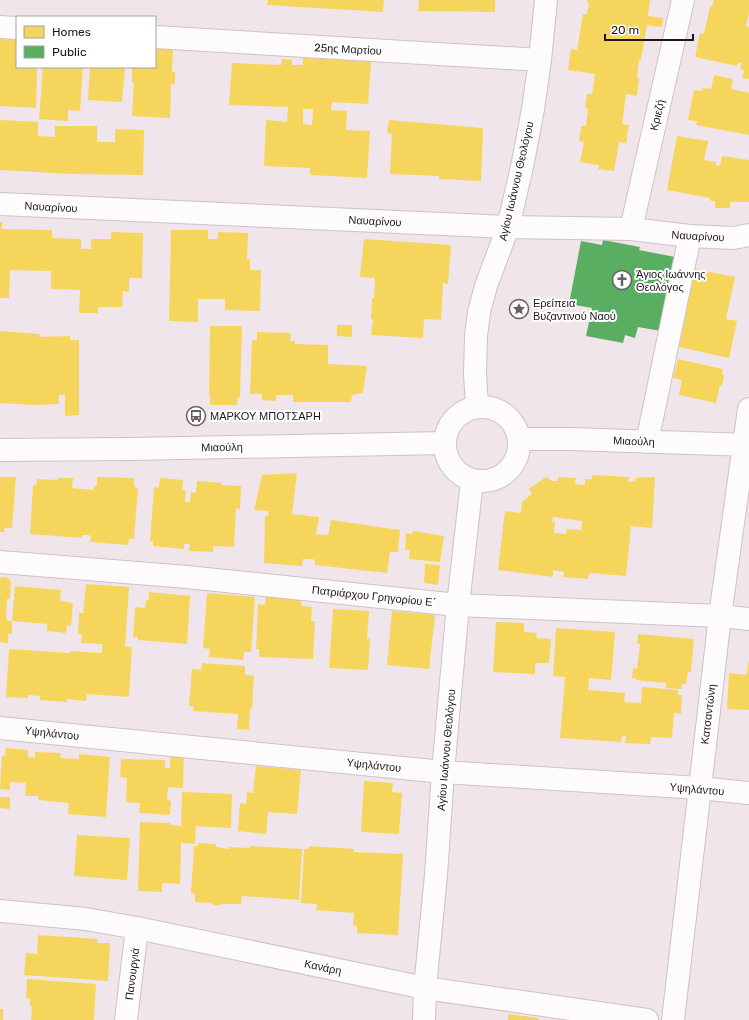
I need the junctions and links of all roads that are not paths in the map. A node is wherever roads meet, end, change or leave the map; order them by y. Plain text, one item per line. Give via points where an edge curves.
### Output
1 (546, 0) edge
2 (683, 0) edge
3 (0, 27) edge
4 (16, 28) edge
5 (156, 37) edge
6 (540, 60) junction
7 (0, 204) edge
8 (508, 227) junction
9 (630, 229) junction
10 (749, 235) edge
11 (690, 236) junction
12 (477, 407) junction
13 (749, 409) edge
14 (519, 439) junction
15 (444, 442) junction
16 (647, 442) junction
17 (746, 445) edge
18 (0, 450) edge
19 (472, 480) junction
20 (0, 562) edge
21 (458, 605) junction
22 (720, 616) junction
23 (749, 619) edge
24 (0, 728) edge
25 (443, 772) junction
26 (699, 788) junction
27 (749, 793) edge
28 (0, 911) edge
29 (137, 928) junction
30 (425, 988) junction
31 (126, 1020) edge
32 (424, 1020) edge
33 (647, 1020) edge
34 (673, 1020) edge

1 - 6 street, Αγίου Ιωάννου Θεολόγου
2 - 9 street, Κριεζή
3 - 4 street
5 - 6 street, 25ης Μαρτίου
6 - 8 street, Αγίου Ιωάννου Θεολόγου via 532,116
7 - 8 street, Ναυαρίνου
8 - 9 street, Ναυαρίνου
8 - 12 street, Αγίου Ιωάννου Θεολόγου via 479,312 475,374
9 - 11 street, Ναυαρίνου
10 - 11 street, Ναυαρίνου via 733,238
11 - 16 street
12 - 14 street via 501,412 510,420
12 - 15 street via 466,410 456,417 448,427
13 - 17 street, Κατσαντώνη
14 - 16 street, Μιαούλη
14 - 19 street via 518,455 512,466 502,475 491,480
15 - 18 street, Μιαούλη
15 - 19 street via 449,462 456,472
16 - 17 street, Μιαούλη
17 - 22 street, Κατσαντώνη
19 - 21 street, Αγίου Ιωάννου Θεολόγου
20 - 21 street, Πατριάρχου Γρηγορίου Ε΄ via 186,577
21 - 22 street, Πατριάρχου Γρηγορίου Ε΄
21 - 25 street, Αγίου Ιωάννου Θεολόγου
22 - 23 street, Πατριάρχου Γρηγορίου Ε΄
22 - 26 street, Κατσαντώνη
24 - 25 street, Υψηλάντου
25 - 26 street, Υψηλάντου
25 - 30 street, Αγίου Ιωάννου Θεολόγου
26 - 27 street, Υψηλάντου
26 - 34 street, Κατσαντώνη
28 - 29 street, Κανάρη via 86,919
29 - 30 street, Κανάρη
29 - 31 street, Πανουργιά
30 - 32 street, Αγίου Ιωάννου Θεολόγου
30 - 33 street, Κανάρη

